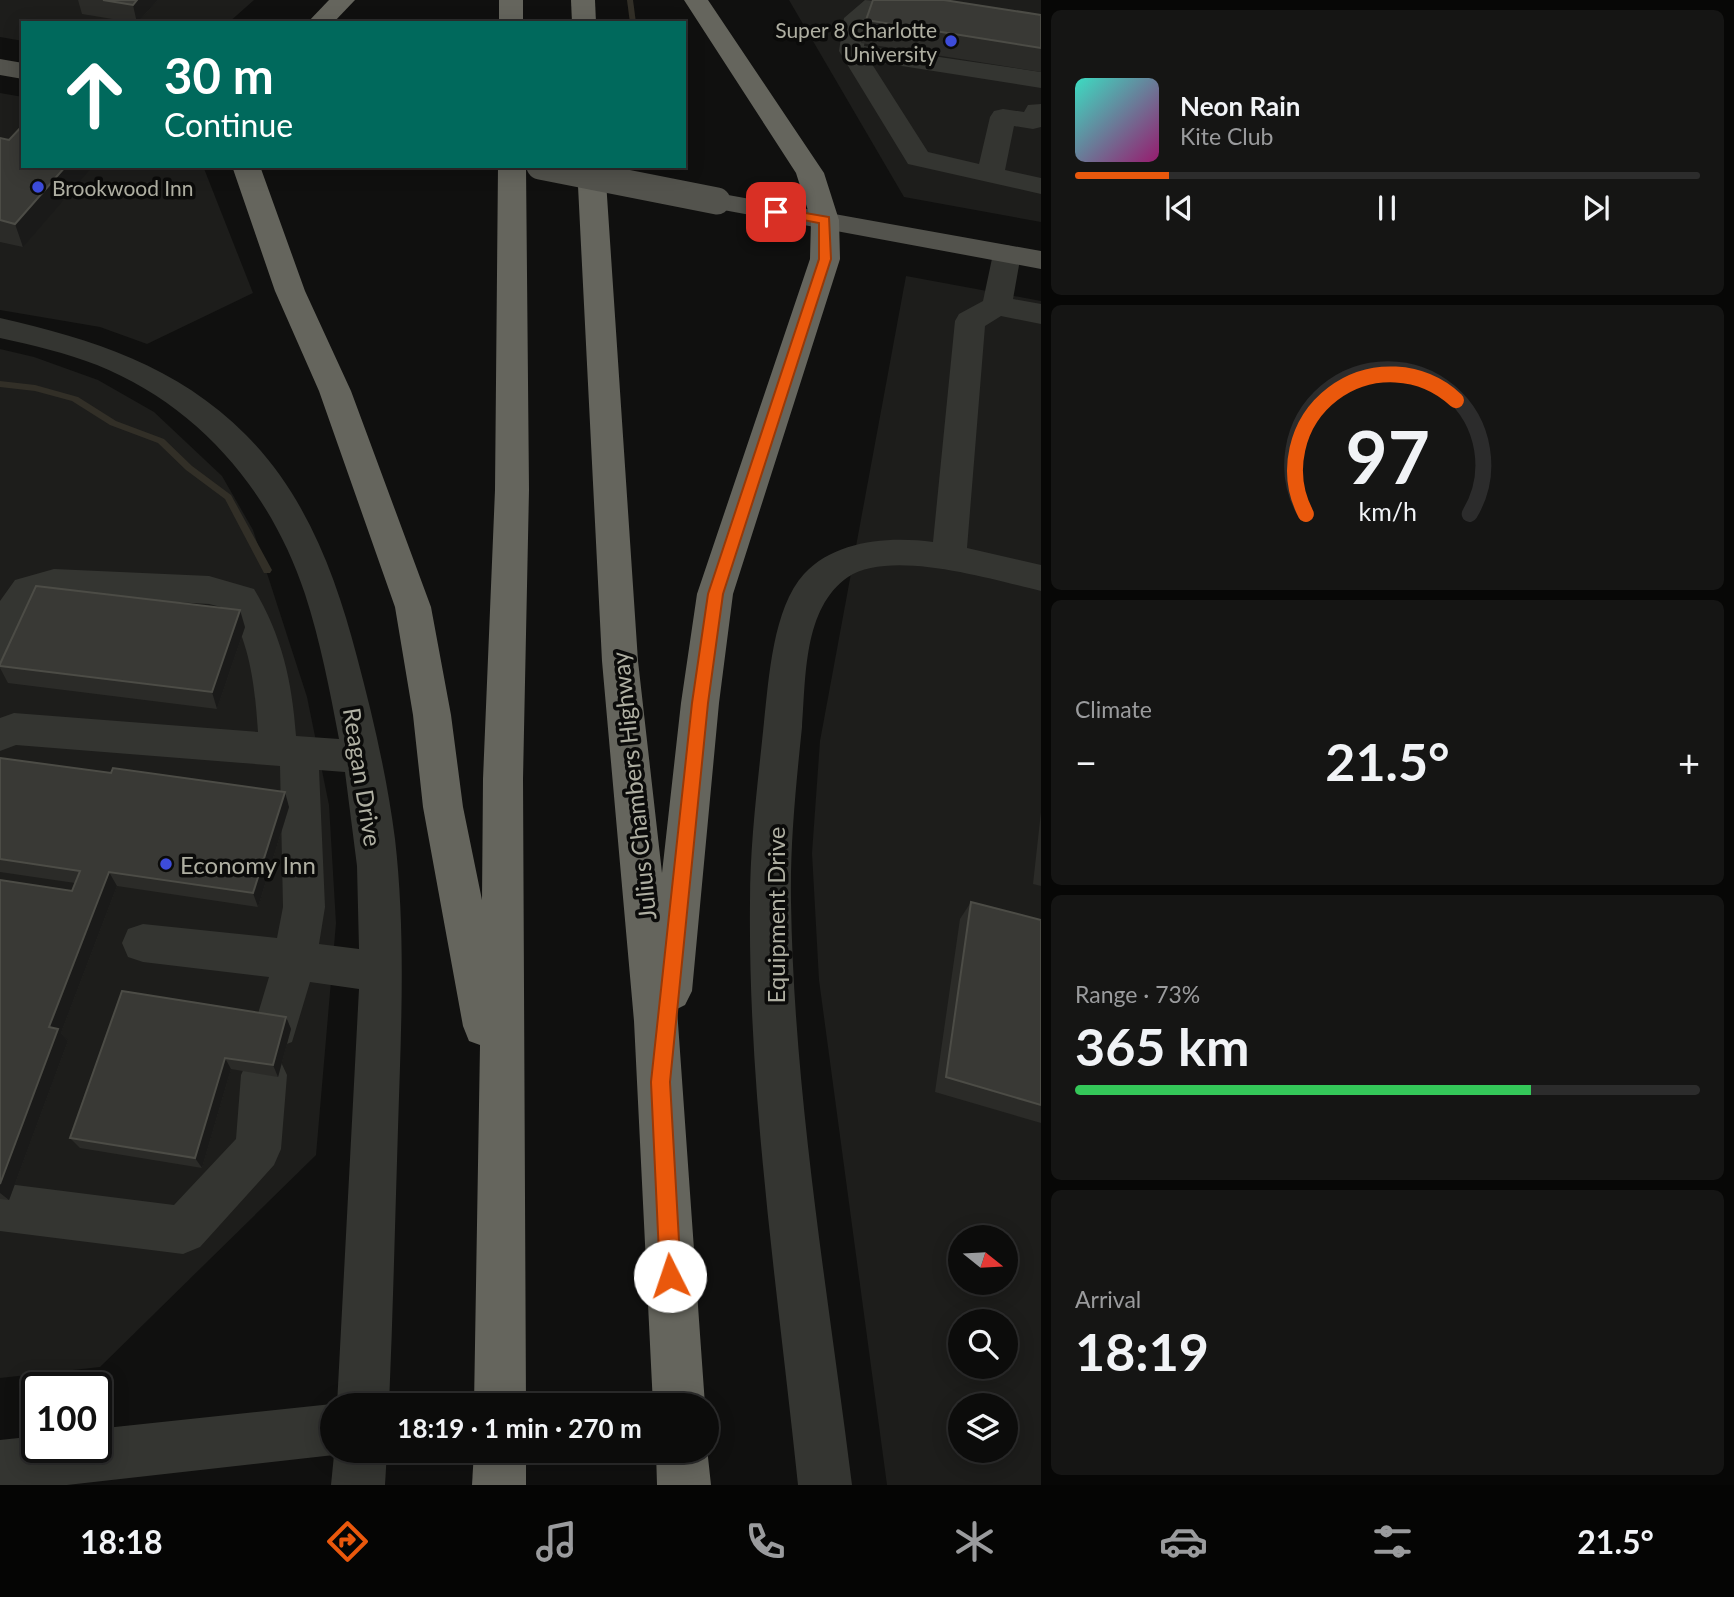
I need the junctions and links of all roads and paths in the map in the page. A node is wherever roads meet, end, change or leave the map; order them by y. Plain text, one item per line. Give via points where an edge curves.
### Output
1 (343, 0) edge
2 (511, 0) edge
3 (583, 0) edge
4 (696, 0) edge
5 (947, 16) edge
6 (320, 21) edge
7 (511, 21) edge
8 (584, 21) edge
9 (851, 51) junction
10 (0, 66) edge
11 (21, 71) edge
12 (1041, 80) edge
13 (1041, 111) edge
14 (247, 168) edge
15 (512, 168) edge
16 (550, 168) edge
17 (591, 168) edge
18 (990, 176) junction
19 (1041, 186) edge
20 (825, 220) junction
21 (1007, 254) junction
22 (1041, 260) edge
23 (997, 306) junction
24 (1041, 314) edge
25 (0, 328) edge
26 (949, 558) junction
27 (1041, 578) edge
28 (0, 650) edge
29 (0, 735) edge
30 (288, 751) junction
31 (363, 757) junction
32 (144, 943) dead end
33 (295, 960) junction
34 (381, 972) junction
35 (276, 1027) edge
36 (264, 1075) edge
37 (660, 1082) junction
38 (501, 1110) junction
39 (0, 1207) edge
40 (363, 1393) edge
41 (500, 1393) edge
42 (678, 1393) edge
43 (320, 1431) edge
44 (360, 1463) edge
45 (500, 1463) edge
46 (683, 1463) edge
47 (0, 1466) edge
48 (358, 1485) edge
49 (499, 1485) edge
50 (684, 1485) edge
51 (825, 1485) edge

1 - 6 highway
2 - 7 highway
3 - 8 highway
4 - 20 highway via 810,173
5 - 9 street via 874,5 856,18
9 - 12 street via 914,73
9 - 18 street via 918,158
10 - 11 main road
13 - 18 street via 1033,121 1003,117
14 - 38 highway via 290,291 335,391 413,607 443,807
15 - 38 highway
16 - 20 main road, bridge
17 - 37 highway, Julius Chambers Highway via 620,661
18 - 19 street
20 - 21 main road
20 - 37 highway via 825,259 715,594
21 - 22 main road
21 - 23 street
23 - 24 street
23 - 26 street via 970,321
25 - 31 street, Reagan Drive via 90,349 134,368 207,415 244,450 272,488 321,587
26 - 27 street, Equipment Drive
26 - 51 street, Equipment Drive via 899,552 867,556 839,566 817,583 802,606 786,687 774,810 771,929 778,1063
28 - 30 street via 16,605 29,590 54,582 209,590 241,599 257,623
29 - 30 street via 14,729
30 - 31 street
30 - 33 street via 304,907
31 - 34 street, Reagan Drive via 377,863
32 - 33 street
33 - 34 street
33 - 35 street
34 - 40 street, Reagan Drive
36 - 39 street via 258,1149 183,1230
37 - 42 highway, Julius Chambers Highway
38 - 41 highway
43 - 47 street
44 - 48 street
45 - 49 highway
46 - 50 highway

